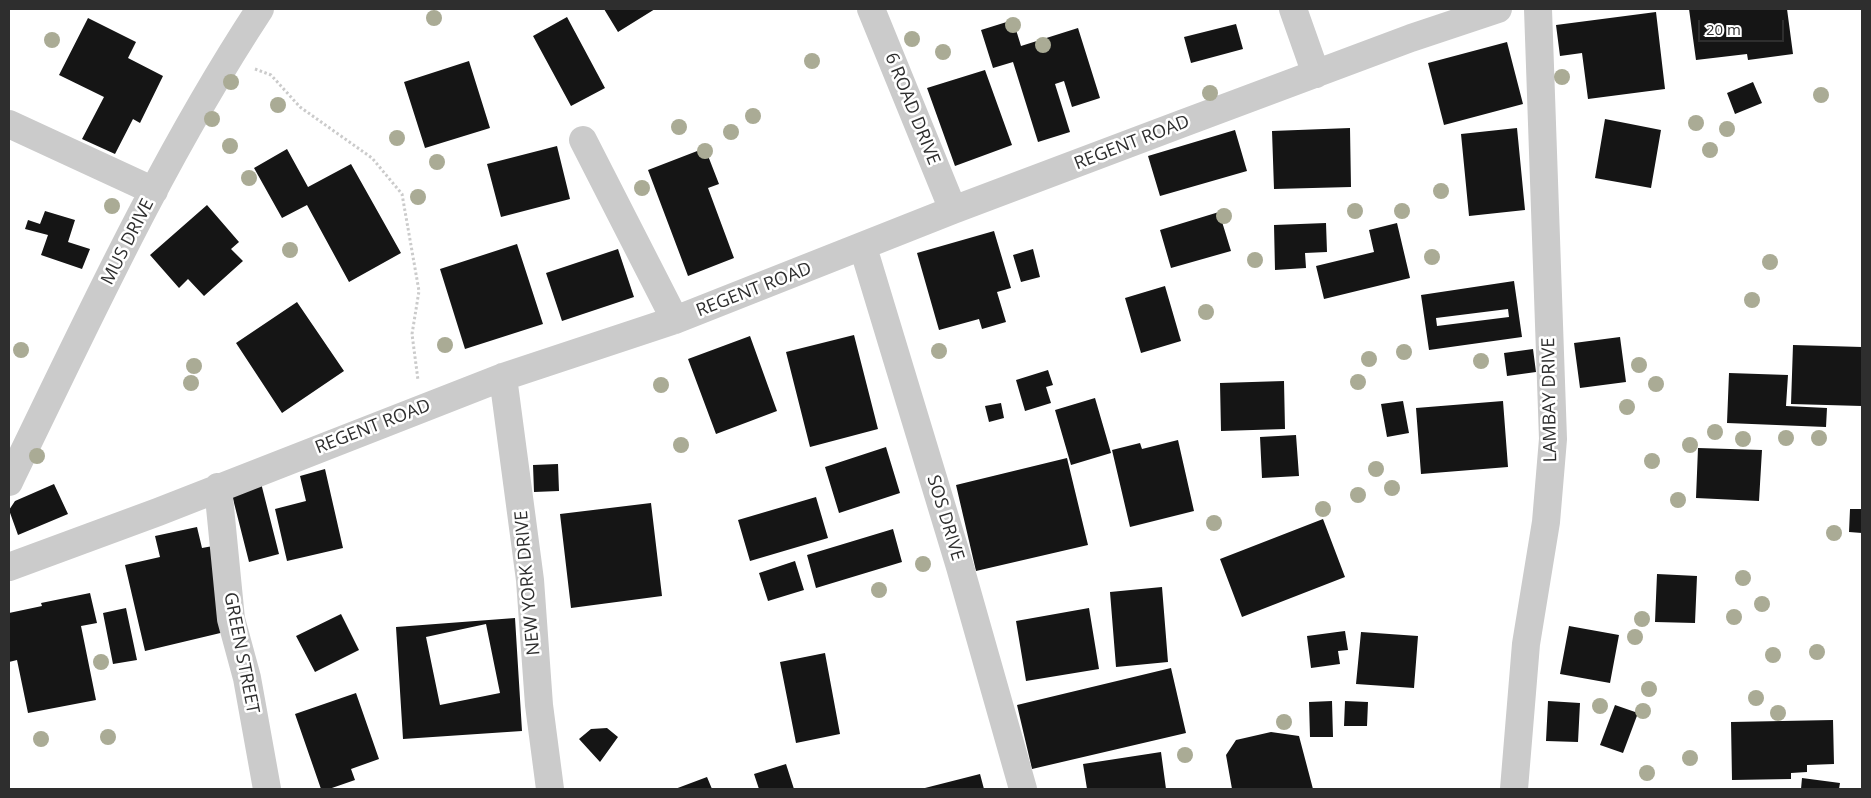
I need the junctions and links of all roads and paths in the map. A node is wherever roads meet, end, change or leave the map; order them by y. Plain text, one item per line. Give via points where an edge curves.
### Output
1 (260, 9) edge
2 (871, 9) edge
3 (1293, 9) edge
4 (1498, 9) edge
5 (1538, 9) edge
6 (230, 54) junction
7 (1316, 74) junction
8 (9, 124) edge
9 (583, 140) dead end
10 (154, 192) junction
11 (954, 210) junction
12 (863, 248) junction
13 (675, 320) junction
14 (504, 377) junction
15 (421, 408) junction
16 (9, 482) edge
17 (218, 487) junction
18 (9, 567) edge
19 (267, 789) edge
20 (550, 789) edge
21 (1023, 789) edge
22 (1514, 789) edge

1 - 6 street, MUS DRIVE
2 - 11 street, 6 ROAD DRIVE
3 - 7 street
4 - 7 street, REGENT ROAD
5 - 22 street, LAMBAY DRIVE via 1553,439 1546,522 1526,644
6 - 10 street, MUS DRIVE
6 - 15 path via 237,62 272,75 300,107 372,158 402,194 419,291 412,334
7 - 11 street, REGENT ROAD
8 - 10 street
9 - 13 street
10 - 16 street, MUS DRIVE
11 - 12 street, REGENT ROAD
12 - 13 street, REGENT ROAD
12 - 21 street, SOS DRIVE
13 - 14 street, REGENT ROAD
14 - 15 street, REGENT ROAD
14 - 20 street, NEW YORK DRIVE via 530,580 539,705
15 - 17 street, REGENT ROAD
17 - 18 street, REGENT ROAD
17 - 19 street, GREEN STREET via 231,619 247,678

